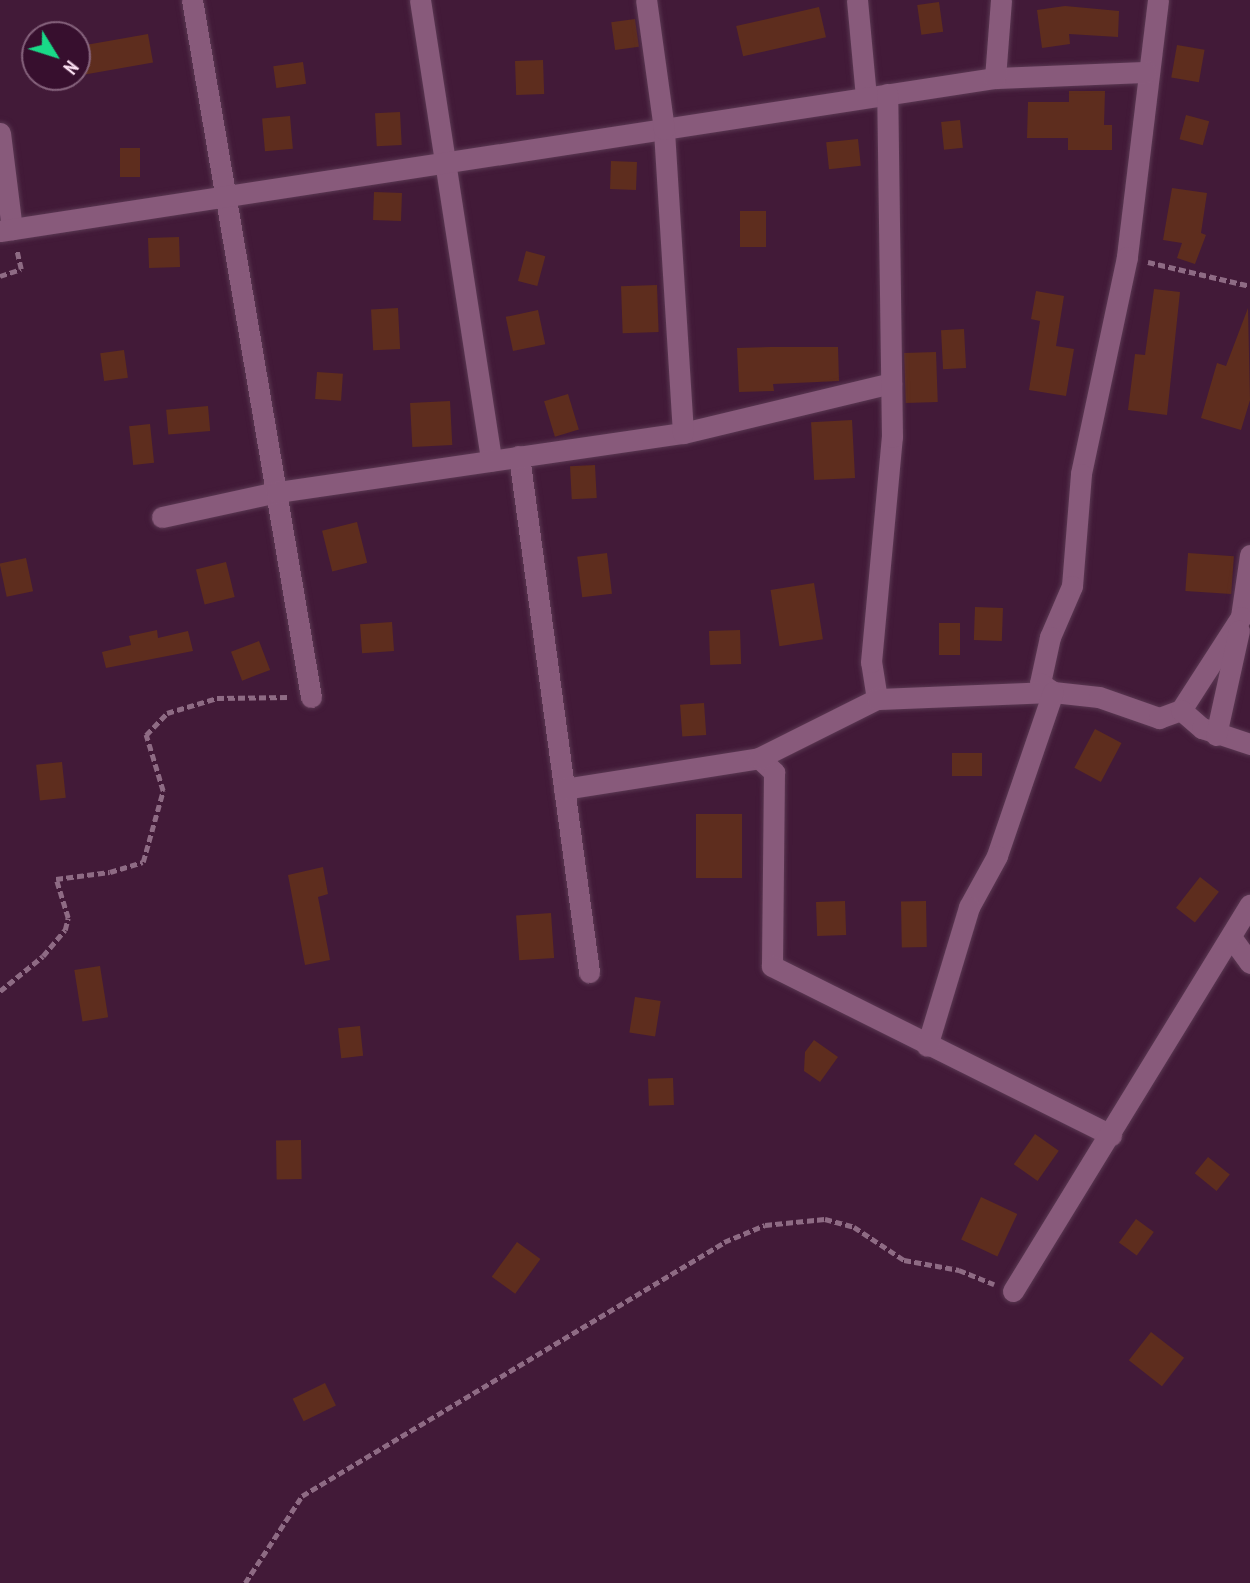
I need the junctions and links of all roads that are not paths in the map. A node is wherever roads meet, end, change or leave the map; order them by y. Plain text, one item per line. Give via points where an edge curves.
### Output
1 (192, 0) edge
2 (420, 0) edge
3 (646, 0) edge
4 (857, 0) edge
5 (1001, 0) edge
6 (1158, 0) edge
7 (1146, 72) junction
8 (995, 78) junction
9 (876, 96) junction
10 (664, 129) junction
11 (0, 133) edge
12 (447, 162) junction
13 (229, 196) junction
14 (6, 230) edge
15 (891, 383) junction
16 (683, 432) junction
17 (519, 457) junction
18 (491, 461) junction
19 (277, 492) junction
20 (162, 517) dead end
21 (1250, 555) edge
22 (1241, 617) junction
23 (1053, 692) junction
24 (311, 697) road end
25 (877, 699) junction
26 (1181, 710) junction
27 (1216, 734) junction
28 (1250, 744) edge
29 (759, 758) junction
30 (564, 789) junction
31 (1250, 905) edge
32 (1231, 937) junction
33 (1250, 963) edge
34 (589, 972) dead end
35 (927, 1046) junction
36 (1111, 1135) junction
37 (1013, 1291) road end

1 - 13 street
2 - 12 street
3 - 10 street
4 - 9 street
5 - 8 street
6 - 7 street
7 - 8 street
7 - 23 street via 1127,257 1082,474 1072,586 1050,637 1040,682
8 - 9 street
9 - 10 street
9 - 15 street
10 - 12 street
10 - 16 street
11 - 14 street
12 - 13 street
12 - 18 street
13 - 14 street
13 - 19 street
15 - 16 street
15 - 25 street via 892,437 871,662
16 - 17 street
17 - 18 street
17 - 30 street
18 - 19 street
19 - 20 street
19 - 24 street
21 - 22 street
22 - 26 street
22 - 27 street
23 - 25 street
23 - 26 street via 1099,697 1159,718
23 - 35 street via 997,856 969,907
25 - 29 street
26 - 27 street
27 - 28 street
29 - 30 street
29 - 35 street via 774,772 772,967
30 - 34 street
31 - 32 street
32 - 33 street
32 - 36 street
35 - 36 street
36 - 37 street

